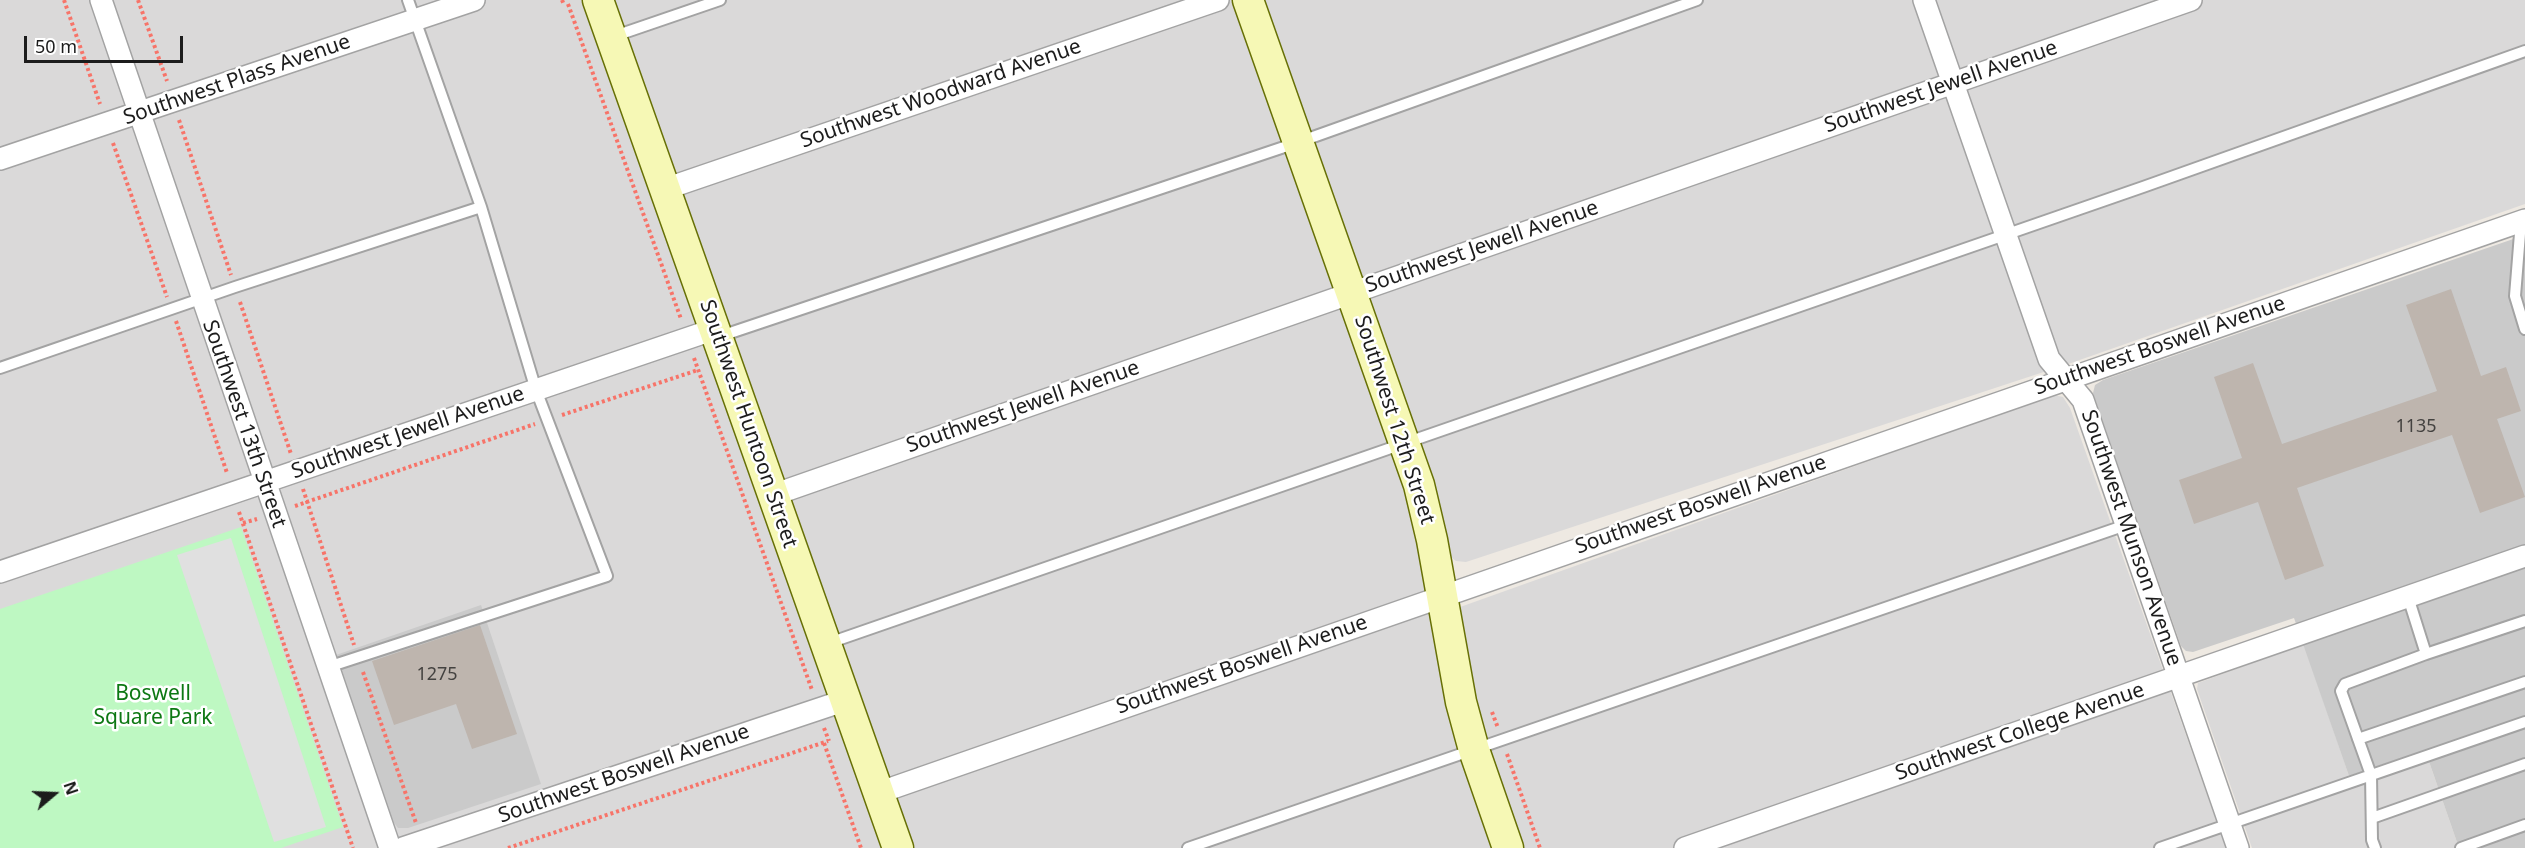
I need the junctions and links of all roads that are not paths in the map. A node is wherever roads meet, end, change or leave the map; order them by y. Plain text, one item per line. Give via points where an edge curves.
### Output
1 (101, 0) edge
2 (474, 0) edge
3 (598, 0) edge
4 (720, 0) edge
5 (1218, 0) edge
6 (1248, 0) edge
7 (1697, 0) edge
8 (1923, 0) edge
9 (2191, 0) edge
10 (411, 10) edge
11 (612, 38) junction
12 (2525, 51) edge
13 (1953, 83) junction
14 (138, 113) junction
15 (1299, 142) junction
16 (0, 159) edge
17 (665, 189) junction
18 (481, 207) junction
19 (2523, 221) edge
20 (2007, 233) junction
21 (1352, 292) junction
22 (201, 299) junction
23 (2525, 329) edge
24 (707, 335) junction
25 (0, 368) edge
26 (2066, 379) junction
27 (536, 390) junction
28 (1404, 443) junction
29 (264, 482) junction
30 (773, 495) junction
31 (2126, 525) junction
32 (2525, 556) edge
33 (0, 572) edge
34 (1441, 595) junction
35 (2408, 597) junction
36 (2525, 621) edge
37 (826, 644) junction
38 (2427, 654) junction
39 (328, 667) junction
40 (2179, 676) junction
41 (2525, 682) edge
42 (846, 700) junction
43 (2525, 722) edge
44 (2358, 739) junction
45 (1474, 750) junction
46 (2525, 764) edge
47 (2371, 775) junction
48 (878, 793) junction
49 (2372, 818) junction
50 (2230, 823) junction
51 (2525, 825) edge
52 (2490, 843) edge
53 (412, 845) edge
54 (390, 848) edge
55 (898, 848) edge
56 (1188, 848) edge
57 (1508, 848) edge
58 (1685, 848) edge
59 (2160, 848) edge
60 (2238, 848) edge
61 (2375, 848) edge
62 (2462, 848) edge

1 - 14 street, Southwest 13th Street
2 - 10 street, Southwest Plass Avenue
3 - 11 main road, Southwest Huntoon Street
4 - 11 lane
5 - 17 street, Southwest Woodward Avenue
6 - 15 main road, Southwest 12th Street
7 - 15 lane
8 - 13 street, Southwest Munson Avenue
9 - 13 street, Southwest Jewell Avenue
10 - 14 street, Southwest Plass Avenue
10 - 18 lane
11 - 17 main road, Southwest Huntoon Street
12 - 20 lane
13 - 20 street, Southwest Munson Avenue
13 - 21 street, Southwest Jewell Avenue
14 - 16 street, Southwest Plass Avenue
14 - 22 street, Southwest 13th Street
15 - 21 main road, Southwest 12th Street
15 - 24 lane
17 - 24 main road, Southwest Huntoon Street
18 - 22 lane
18 - 27 lane
19 - 23 lane via 2515,296
19 - 26 street, Southwest Boswell Avenue
20 - 26 street, Southwest Munson Avenue via 2049,359
20 - 28 lane
21 - 28 main road, Southwest 12th Street
21 - 30 street, Southwest Jewell Avenue
22 - 25 lane
22 - 29 street, Southwest 13th Street
24 - 27 street, Southwest Jewell Avenue
24 - 30 main road, Southwest Huntoon Street
26 - 31 street, Southwest Munson Avenue via 2083,400
26 - 34 street, Southwest Boswell Avenue
27 - 29 street, Southwest Jewell Avenue
27 - 39 lane via 607,576
28 - 34 main road, Southwest 12th Street via 1425,511
28 - 37 lane
29 - 33 street, Southwest Jewell Avenue
29 - 39 street, Southwest 13th Street
30 - 37 main road, Southwest Huntoon Street
31 - 40 street, Southwest Munson Avenue
31 - 45 lane
32 - 35 street, Southwest College Avenue
34 - 45 main road, Southwest 12th Street
34 - 48 street, Southwest Boswell Avenue
35 - 38 lane
35 - 40 street, Southwest College Avenue
36 - 38 lane
37 - 42 main road, Southwest Huntoon Street
38 - 44 lane via 2345,684 2341,691
39 - 54 street, Southwest 13th Street
40 - 50 street, Southwest Munson Avenue
40 - 58 street, Southwest College Avenue
41 - 44 lane
42 - 48 main road, Southwest Huntoon Street
42 - 53 street, Southwest Boswell Avenue
43 - 47 lane
44 - 47 lane
45 - 56 lane
45 - 57 main road, Southwest 12th Street
46 - 49 lane
47 - 49 lane
47 - 50 lane
48 - 55 main road, Southwest Huntoon Street
49 - 61 lane
50 - 59 lane
50 - 60 street, Southwest Munson Avenue
51 - 52 lane
52 - 62 lane

